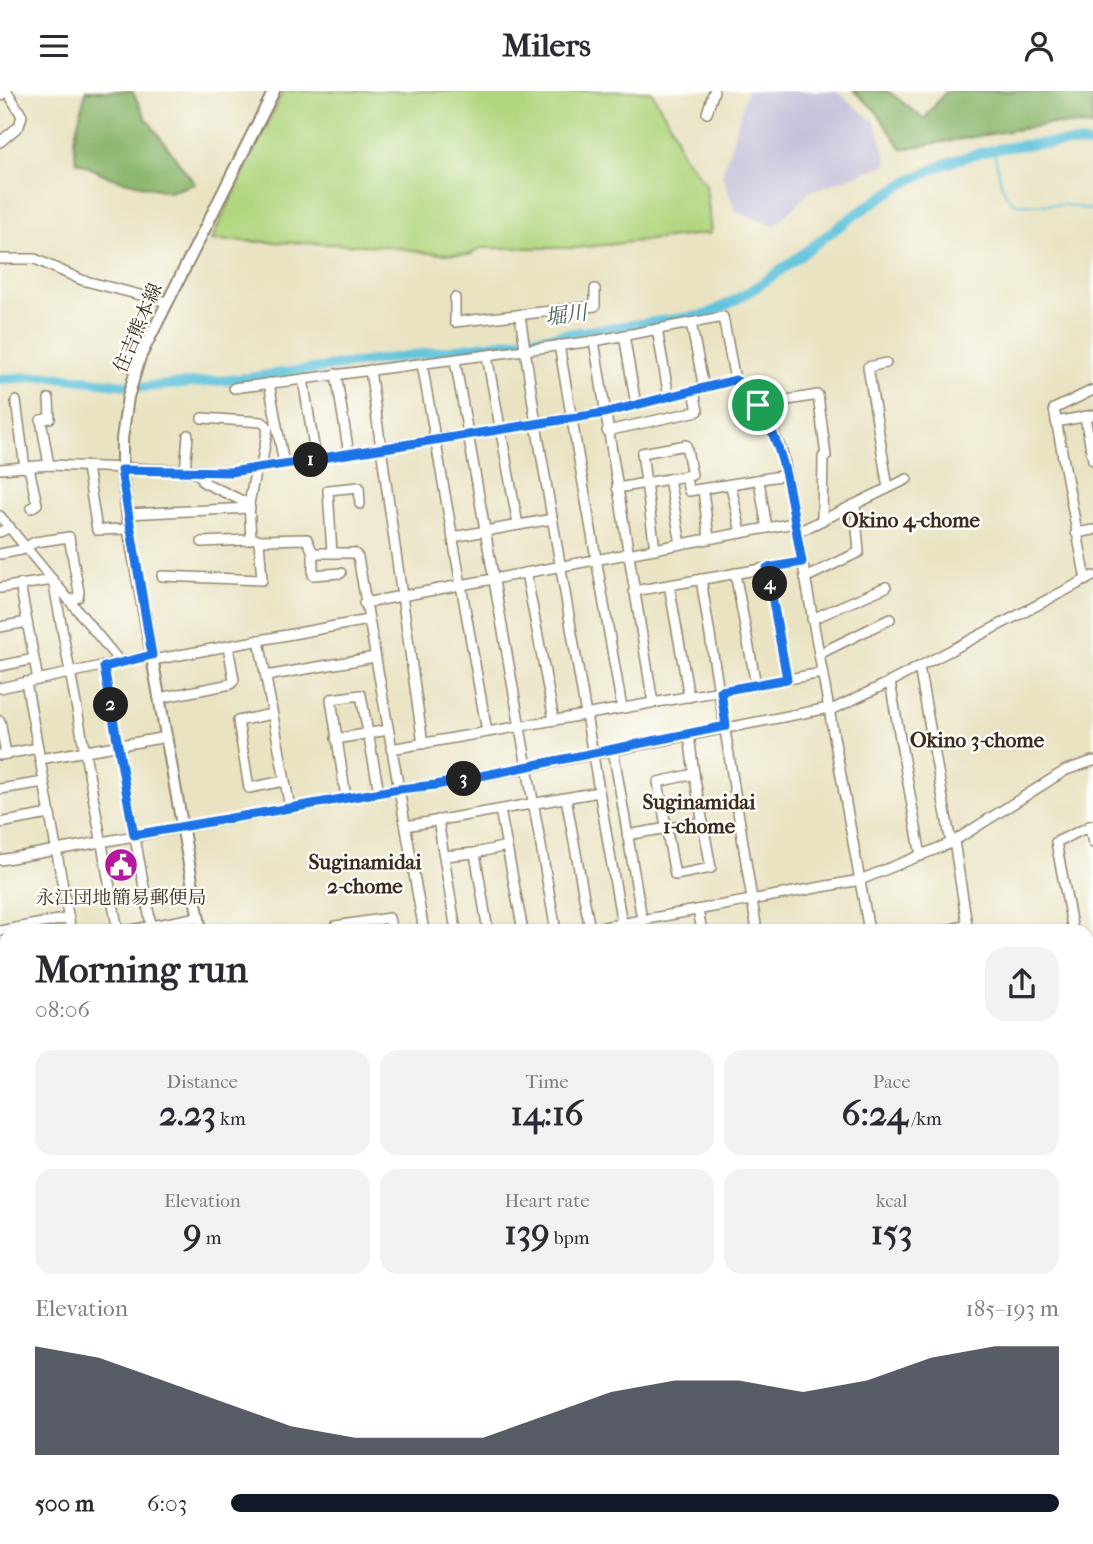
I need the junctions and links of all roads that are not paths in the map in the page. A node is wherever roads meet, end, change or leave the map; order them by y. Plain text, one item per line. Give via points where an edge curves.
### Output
1 (6, 91) edge
2 (274, 91) edge
3 (714, 91) edge
4 (0, 95) edge
5 (707, 113) dead end
6 (0, 142) edge
7 (0, 259) edge
8 (595, 289) dead end
9 (455, 298) dead end
10 (167, 302) junction
11 (520, 315) junction
12 (691, 323) junction
13 (657, 329) junction
14 (624, 335) junction
15 (594, 341) junction
16 (559, 345) junction
17 (524, 350) junction
18 (487, 356) junction
19 (455, 360) junction
20 (886, 363) dead end
21 (422, 364) junction
22 (370, 370) junction
23 (336, 374) junction
24 (303, 379) junction
25 (735, 380) junction
26 (269, 383) junction
27 (234, 388) dead end
28 (704, 388) junction
29 (1093, 390) edge
30 (694, 391) junction
31 (669, 397) junction
32 (49, 399) dead end
33 (16, 401) dead end
34 (636, 405) junction
35 (758, 405) junction
36 (604, 413) junction
37 (1089, 416) edge
38 (202, 418) dead end
39 (571, 418) junction
40 (1056, 422) junction
41 (536, 424) junction
42 (501, 430) junction
43 (607, 431) junction
44 (188, 435) dead end
45 (468, 435) junction
46 (435, 441) junction
47 (383, 450) junction
48 (349, 454) junction
49 (316, 459) junction
50 (1093, 460) edge
51 (284, 464) junction
52 (49, 465) junction
53 (87, 467) junction
54 (27, 468) junction
55 (259, 468) junction
56 (0, 469) edge
57 (121, 470) junction
58 (189, 472) junction
59 (786, 475) junction
60 (685, 476) junction
61 (669, 479) junction
62 (907, 479) dead end
63 (759, 481) junction
64 (644, 483) junction
65 (731, 486) junction
66 (617, 488) junction
67 (888, 488) junction
68 (703, 490) junction
69 (360, 504) dead end
70 (855, 505) junction
71 (250, 506) junction
72 (31, 508) dead end
73 (127, 515) junction
74 (0, 516) edge
75 (552, 519) junction
76 (822, 520) junction
77 (518, 525) junction
78 (10, 527) junction
79 (768, 528) junction
80 (795, 528) junction
81 (129, 529) junction
82 (1093, 530) edge
83 (486, 531) junction
84 (0, 532) edge
85 (741, 533) junction
86 (1076, 533) junction
87 (453, 537) junction
88 (255, 539) junction
89 (709, 539) junction
90 (202, 542) dead end
91 (681, 544) junction
92 (26, 547) junction
93 (655, 549) junction
94 (313, 553) junction
95 (332, 553) junction
96 (0, 554) edge
97 (628, 554) junction
98 (596, 560) junction
99 (802, 562) junction
100 (560, 567) junction
101 (767, 568) junction
102 (341, 573) dead end
103 (526, 573) junction
104 (735, 573) junction
105 (162, 576) dead end
106 (805, 578) junction
107 (1089, 578) edge
108 (494, 579) junction
109 (701, 579) junction
110 (53, 580) junction
111 (20, 584) junction
112 (461, 585) junction
113 (669, 585) junction
114 (886, 587) dead end
115 (0, 588) edge
116 (634, 591) junction
117 (402, 596) junction
118 (70, 601) junction
119 (364, 603) junction
120 (812, 619) junction
121 (890, 619) dead end
122 (368, 620) junction
123 (27, 622) junction
124 (0, 627) edge
125 (259, 640) junction
126 (228, 646) junction
127 (819, 654) junction
128 (374, 657) junction
129 (152, 658) junction
130 (34, 659) junction
131 (120, 662) junction
132 (0, 666) edge
133 (104, 667) junction
134 (919, 667) junction
135 (71, 673) junction
136 (822, 673) junction
137 (266, 676) junction
138 (787, 679) junction
139 (38, 680) junction
140 (26, 682) junction
141 (890, 682) junction
142 (756, 685) junction
143 (0, 688) edge
144 (721, 691) junction
145 (689, 697) junction
146 (159, 698) junction
147 (653, 703) junction
148 (622, 708) junction
149 (829, 709) junction
150 (272, 713) junction
151 (587, 715) junction
152 (554, 720) junction
153 (0, 721) edge
154 (726, 726) junction
155 (519, 727) junction
156 (388, 730) junction
157 (487, 732) junction
158 (368, 733) junction
159 (689, 735) junction
160 (167, 737) junction
161 (336, 739) junction
162 (422, 744) junction
163 (118, 745) junction
164 (38, 748) junction
165 (391, 749) junction
166 (613, 749) junction
167 (85, 751) junction
168 (592, 753) junction
169 (3, 754) edge
170 (40, 759) junction
171 (1093, 761) edge
172 (527, 766) junction
173 (694, 773) junction
174 (284, 781) junction
175 (44, 782) junction
176 (0, 789) edge
177 (399, 789) junction
178 (379, 792) junction
179 (599, 792) junction
180 (346, 798) junction
181 (566, 798) junction
182 (533, 804) junction
183 (290, 808) junction
184 (500, 810) junction
185 (49, 814) junction
186 (438, 820) junction
187 (703, 822) junction
188 (0, 823) edge
189 (1091, 825) edge
190 (406, 826) junction
191 (182, 827) junction
192 (667, 828) junction
193 (134, 835) junction
194 (627, 835) junction
195 (103, 841) junction
196 (953, 842) junction
197 (1093, 843) edge
198 (507, 846) junction
199 (56, 849) junction
200 (475, 853) junction
201 (444, 856) junction
202 (921, 856) junction
203 (0, 860) edge
204 (860, 880) junction
205 (752, 900) junction
206 (698, 910) junction
207 (198, 916) junction
208 (69, 918) junction
209 (642, 920) junction
210 (37, 924) edge
211 (70, 924) edge
212 (117, 924) edge
213 (150, 924) edge
214 (169, 924) edge
215 (200, 924) edge
216 (373, 924) edge
217 (390, 924) edge
218 (423, 924) edge
219 (455, 924) edge
220 (487, 924) edge
221 (522, 924) edge
222 (555, 924) edge
223 (584, 924) edge
224 (618, 924) edge
225 (628, 924) edge
226 (643, 924) edge
227 (701, 924) edge
228 (756, 924) edge
229 (868, 924) edge
230 (967, 924) edge
231 (1072, 924) edge

1 - 4 main road
1 - 6 street via 22,116 19,126
2 - 10 main road, 住吉熊本線
3 - 5 street
7 - 10 street via 35,260 82,280
8 - 11 street via 595,306
9 - 11 street via 455,322
10 - 57 main road, 住吉熊本線 via 140,357 128,397
11 - 17 street
12 - 13 street
12 - 25 street via 723,317
12 - 28 street
13 - 14 street
13 - 31 street
14 - 15 street
14 - 34 street
15 - 16 street
15 - 36 street
16 - 17 street
16 - 39 street
17 - 18 street
17 - 41 street
18 - 19 street
18 - 42 street
19 - 21 street
19 - 45 street
20 - 67 street via 868,367
21 - 22 street
21 - 46 street
22 - 23 street
22 - 47 street
23 - 24 street
23 - 48 street
24 - 26 street
24 - 49 street
25 - 28 street
25 - 35 street via 745,385
26 - 27 street
26 - 51 street
28 - 30 street
29 - 40 street via 1054,409
30 - 31 street
30 - 43 street via 698,411
31 - 34 street
32 - 52 street via 50,418 41,420
33 - 54 street
34 - 36 street
35 - 59 street via 783,454
35 - 76 street via 818,395 826,456
36 - 39 street
36 - 43 street
37 - 40 street
37 - 50 street
38 - 55 street via 262,422 268,427
39 - 41 street
39 - 98 street
40 - 86 street
41 - 42 street
41 - 75 street
42 - 45 street
42 - 77 street
43 - 66 street
44 - 58 street
45 - 46 street
45 - 83 street
46 - 47 street
46 - 87 street
47 - 48 street
47 - 117 street
48 - 49 street
49 - 51 street
51 - 55 street
52 - 53 street
52 - 54 street
53 - 57 street
53 - 81 street via 97,530
54 - 56 street
54 - 72 street via 37,504
55 - 58 street
55 - 71 street
57 - 58 street
57 - 73 main road, 住吉熊本線
58 - 71 street
59 - 63 street
59 - 80 street
60 - 61 street
60 - 64 street via 692,475 686,445 642,453
60 - 68 street via 689,491
61 - 64 street
61 - 91 street
62 - 67 street
63 - 65 street
63 - 79 street
64 - 66 street
64 - 93 street
65 - 68 street
65 - 85 street
66 - 97 street
67 - 70 street
68 - 89 street
69 - 95 street via 359,487 328,490
70 - 76 street
70 - 106 street via 859,552
71 - 73 street
71 - 88 street
73 - 81 main road, 住吉熊本線
74 - 78 street
75 - 77 street
75 - 100 street
76 - 80 street
77 - 83 street
78 - 84 street
78 - 92 street
79 - 80 street
79 - 85 street
80 - 99 street
81 - 129 main road, 住吉熊本線
82 - 86 street
83 - 87 street
83 - 108 street
85 - 89 street
86 - 107 street
87 - 112 street
88 - 90 street
88 - 94 street via 307,539
88 - 105 street via 262,580
89 - 91 street
91 - 93 street
92 - 96 street
92 - 110 street
92 - 118 street via 69,537 79,593
93 - 97 street
94 - 95 street
94 - 102 street via 313,575
95 - 119 street via 358,557
97 - 98 street
97 - 116 street
98 - 100 street
98 - 148 street
99 - 101 street
99 - 106 street
100 - 103 street
100 - 151 street
101 - 104 street
101 - 138 street
103 - 108 street
103 - 152 street
104 - 109 street
104 - 142 street
106 - 120 street
107 - 134 street
108 - 112 street
108 - 155 street
109 - 113 street
109 - 144 street
110 - 111 street
110 - 118 street
110 - 135 street
111 - 115 street
111 - 123 street
112 - 117 street
112 - 157 street
113 - 116 street
113 - 145 street
114 - 120 street
116 - 147 street
117 - 119 street
117 - 162 street
118 - 131 street
119 - 122 street
120 - 127 street
121 - 127 street
122 - 125 street
122 - 128 street
123 - 124 street
123 - 130 street
125 - 126 street
125 - 137 street
126 - 129 street
126 - 146 street via 231,684
127 - 136 street
128 - 137 street
128 - 156 street
129 - 131 street
129 - 146 main road, 住吉熊本線
130 - 132 street
130 - 139 street
131 - 133 street
133 - 135 street
133 - 163 street
134 - 141 street
134 - 196 street
135 - 139 street
135 - 167 street
136 - 138 street
136 - 149 street
137 - 150 street
138 - 142 street
139 - 140 street
140 - 143 street
140 - 164 street
141 - 149 street
141 - 202 street
142 - 144 street
144 - 145 street
144 - 154 street
145 - 147 street
146 - 160 main road, 住吉熊本線
147 - 148 street
148 - 151 street
149 - 154 street
149 - 204 street
150 - 174 street
150 - 174 street via 238,721 249,787
151 - 152 street
151 - 168 street
152 - 155 street
153 - 169 street
154 - 159 street
154 - 205 street
155 - 157 street
155 - 172 street
156 - 158 street
156 - 165 street
157 - 162 street
158 - 161 street
158 - 161 street via 361,695 331,699
158 - 178 street
159 - 166 street
159 - 173 street
160 - 163 street
160 - 191 main road, 住吉熊本線
161 - 180 street
162 - 165 street
163 - 167 street
163 - 193 street
164 - 169 street
164 - 170 street
165 - 177 street
166 - 168 street
166 - 194 street
167 - 170 street
167 - 195 street
168 - 172 street
168 - 179 street
170 - 175 street
171 - 196 street via 1066,770
172 - 177 street
172 - 182 street
173 - 187 street
173 - 192 street via 658,782
174 - 183 street
175 - 176 street
175 - 185 street
177 - 178 street
177 - 190 street
178 - 180 street
179 - 181 street
179 - 224 street
180 - 183 street
181 - 182 street
181 - 223 street
182 - 184 street
182 - 222 street
183 - 191 street
184 - 186 street
184 - 198 street
185 - 188 street
185 - 199 street
186 - 190 street
186 - 201 street
187 - 192 street
187 - 192 street via 711,869 675,875
189 - 197 street
189 - 231 street via 1056,842
190 - 218 street
191 - 193 street
191 - 207 main road, 住吉熊本線
192 - 194 street
193 - 195 street
193 - 213 street
194 - 209 street
195 - 199 street
195 - 212 street
196 - 202 street
196 - 230 street
198 - 200 street
198 - 221 street
199 - 203 street
199 - 208 street
200 - 201 street
200 - 220 street
201 - 219 street
202 - 204 street
204 - 205 street
204 - 229 street
205 - 206 street
205 - 228 street
206 - 209 street
206 - 227 street
207 - 214 street
207 - 215 main road, 住吉熊本線
208 - 210 street
208 - 211 street
209 - 225 street
209 - 226 street
216 - 217 street via 389,918

